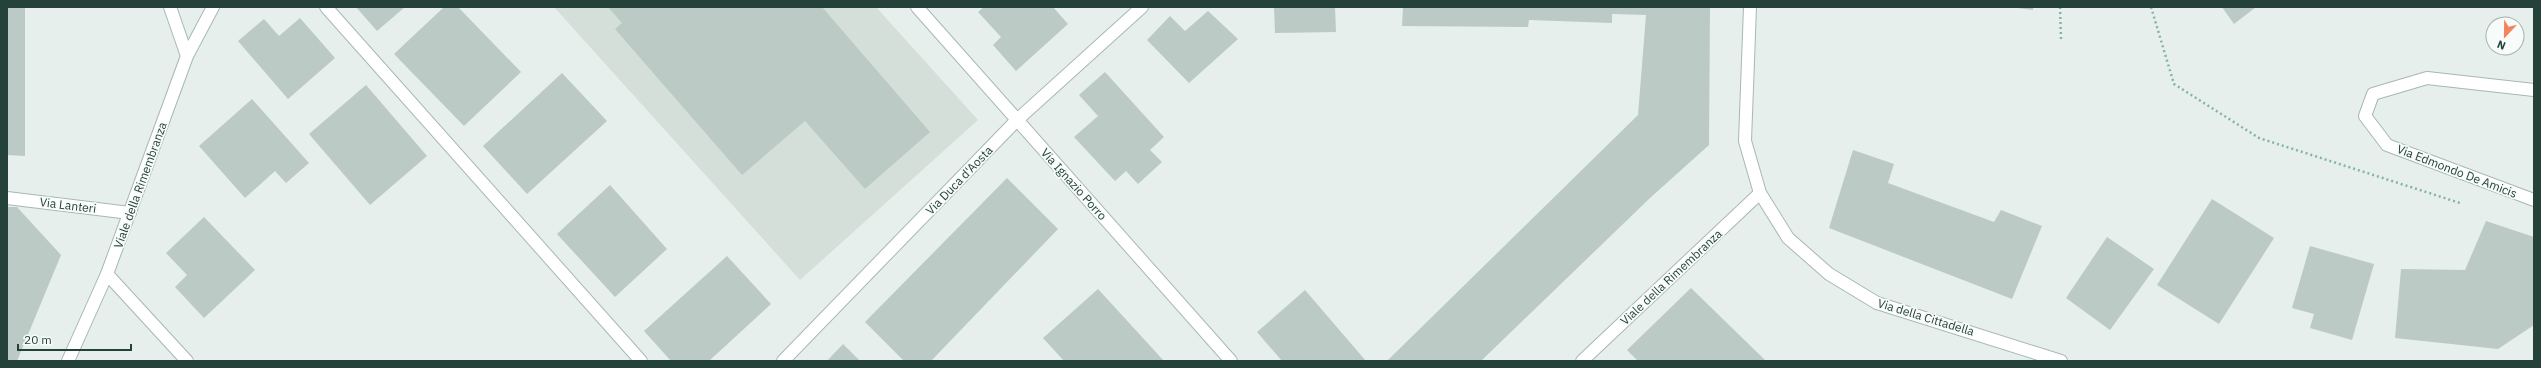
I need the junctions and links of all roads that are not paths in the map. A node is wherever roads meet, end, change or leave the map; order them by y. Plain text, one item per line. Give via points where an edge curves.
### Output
1 (170, 7) edge
2 (213, 7) edge
3 (326, 7) edge
4 (917, 7) edge
5 (1142, 7) edge
6 (1750, 7) edge
7 (187, 56) junction
8 (2534, 90) edge
9 (1017, 120) junction
10 (1760, 193) junction
11 (7, 198) edge
12 (2534, 200) edge
13 (130, 213) junction
14 (107, 274) junction
15 (68, 361) edge
16 (187, 361) edge
17 (641, 361) edge
18 (783, 361) edge
19 (1231, 361) edge
20 (1582, 361) edge
21 (2061, 361) edge

1 - 7 street
2 - 7 street, Viale della Rimembranza
3 - 17 street
4 - 9 street, Via Ignazio Porro
5 - 9 street, Via Duca d'Aosta
6 - 10 street, Via della Cittadella via 1745,141
7 - 13 street, Viale della Rimembranza
8 - 12 street, Via Edmondo De Amicis via 2427,78 2373,94 2365,116 2387,145
9 - 18 street, Via Duca d'Aosta
9 - 19 street, Via Ignazio Porro
10 - 20 street, Viale della Rimembranza
10 - 21 street, Via della Cittadella via 1788,238 1829,274 1877,303
11 - 13 street, Via Lanteri
13 - 14 street, Viale della Rimembranza
14 - 15 street, Viale della Rimembranza
14 - 16 street

